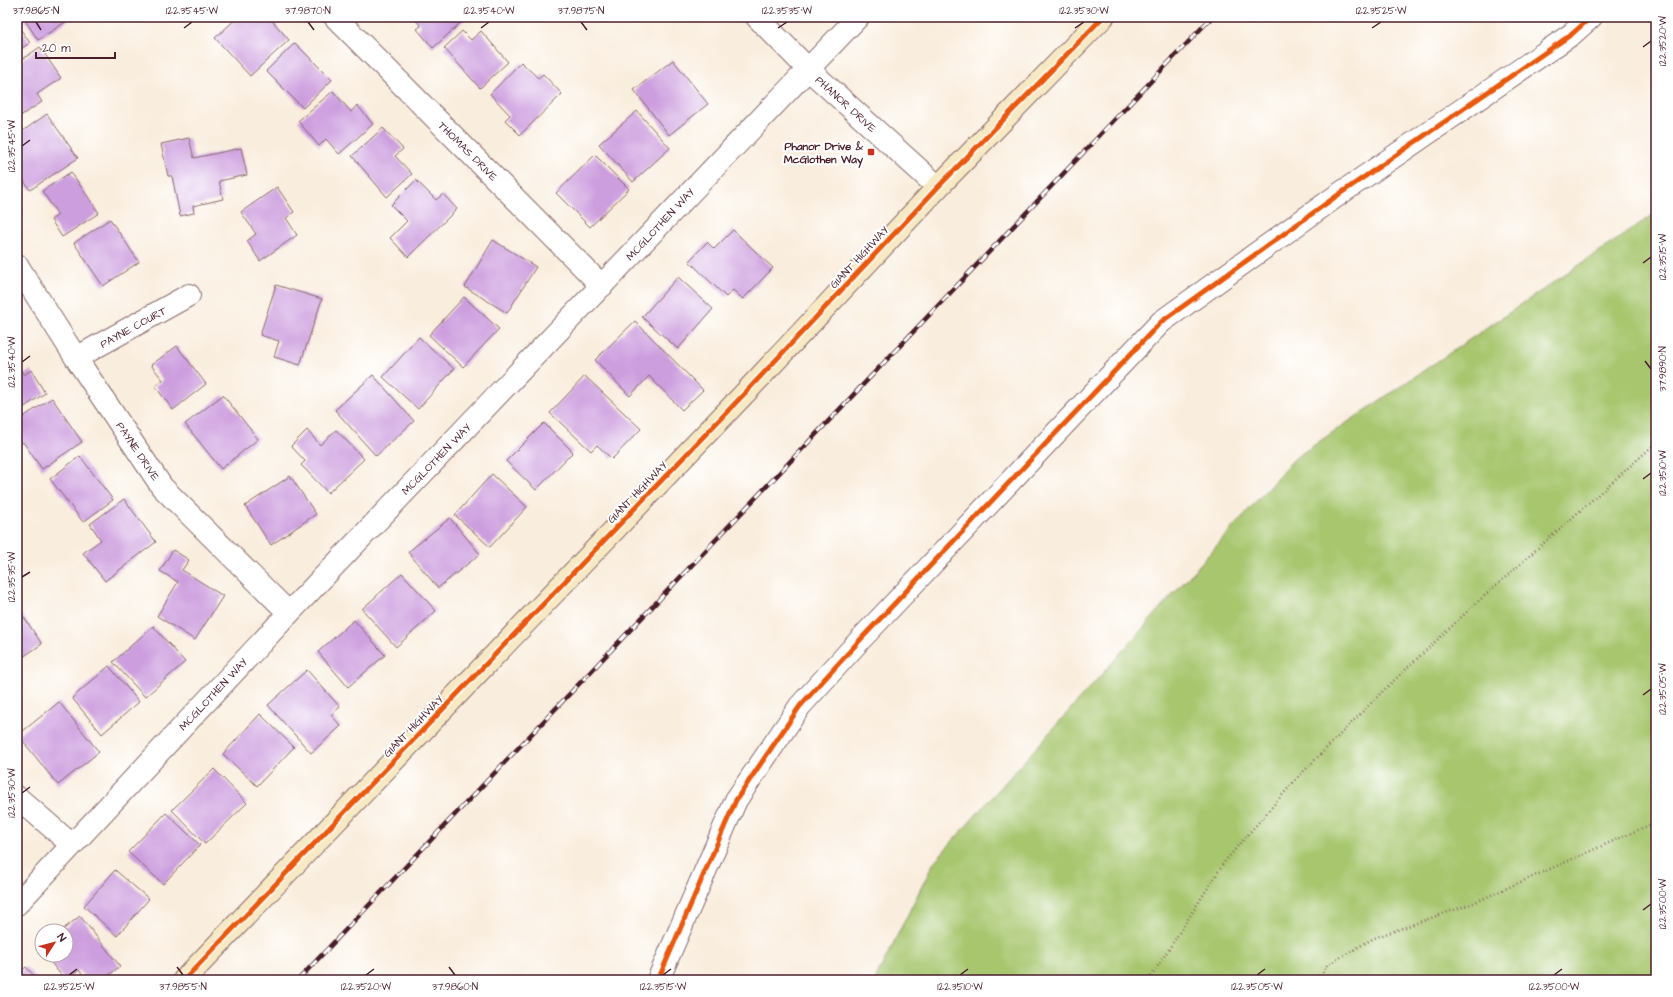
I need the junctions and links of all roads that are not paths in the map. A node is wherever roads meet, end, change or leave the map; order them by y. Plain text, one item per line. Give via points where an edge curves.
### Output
1 (335, 17) edge
2 (757, 17) edge
3 (858, 17) edge
4 (1103, 17) edge
5 (1591, 17) edge
6 (807, 68) junction
7 (938, 188) junction
8 (17, 265) edge
9 (602, 286) junction
10 (189, 295) dead end
11 (76, 358) junction
12 (289, 613) junction
13 (17, 797) edge
14 (72, 845) junction
15 (17, 904) edge
16 (184, 980) edge
17 (658, 980) edge

1 - 9 street, THOMAS DRIVE
2 - 6 street, PHANOR DRIVE
3 - 6 street, MCGLOTHEN WAY
4 - 7 street, GIANT HIGHWAY
5 - 17 street via 1572,34 1338,195 1161,322 800,706 736,800
6 - 7 street, PHANOR DRIVE
6 - 9 street, MCGLOTHEN WAY
7 - 16 street, GIANT HIGHWAY via 740,399
8 - 11 street, PAYNE DRIVE
9 - 12 street, MCGLOTHEN WAY
10 - 11 street, PAYNE COURT
11 - 12 street, PAYNE DRIVE via 162,487
12 - 14 street, MCGLOTHEN WAY
13 - 14 street
14 - 15 street, MCGLOTHEN WAY

